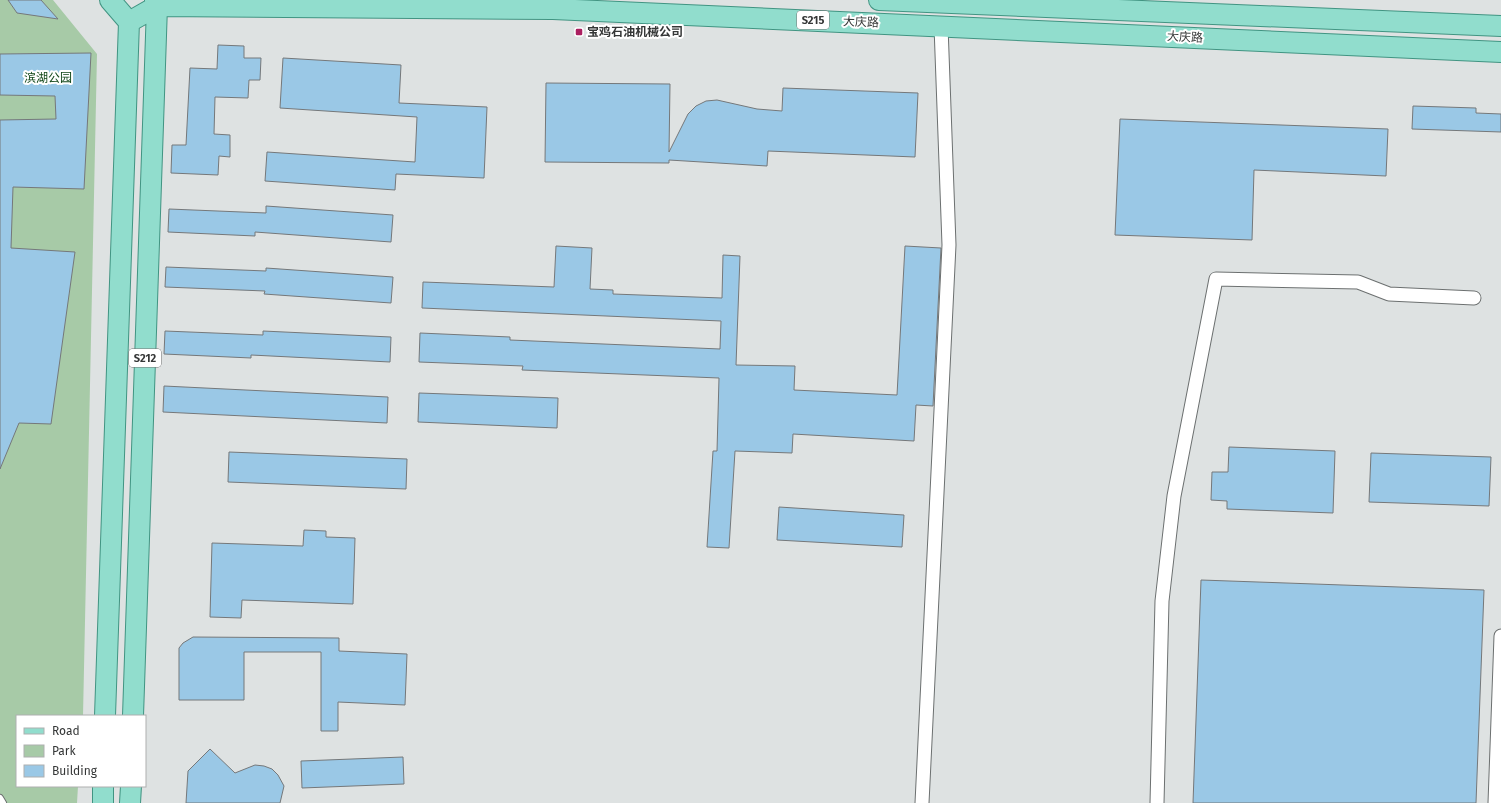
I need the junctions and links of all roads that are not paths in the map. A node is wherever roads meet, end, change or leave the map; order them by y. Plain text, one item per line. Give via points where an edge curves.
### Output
1 (110, 0) edge
2 (879, 0) edge
3 (156, 3) edge
4 (129, 22) junction
5 (941, 26) junction
6 (1501, 26) edge
7 (1501, 52) edge
8 (1474, 298) dead end
9 (1501, 636) edge
10 (106, 715) edge
11 (133, 715) edge
12 (103, 787) edge
13 (131, 787) edge
14 (0, 798) edge
15 (3, 803) edge
16 (102, 803) edge
17 (130, 803) edge
18 (922, 803) edge
19 (1157, 803) edge
20 (1495, 803) edge

1 - 4 main road
2 - 6 main road, 大庆路
3 - 4 main road
3 - 5 main road, 大庆路 / S215 via 553,10
3 - 11 main road, S212
4 - 10 main road, S212
5 - 7 main road, 大庆路 / S215
5 - 18 street via 949,245
8 - 19 street via 1389,294 1358,282 1216,279 1174,496 1162,601
9 - 20 street
12 - 16 main road
13 - 17 main road
14 - 15 lane

